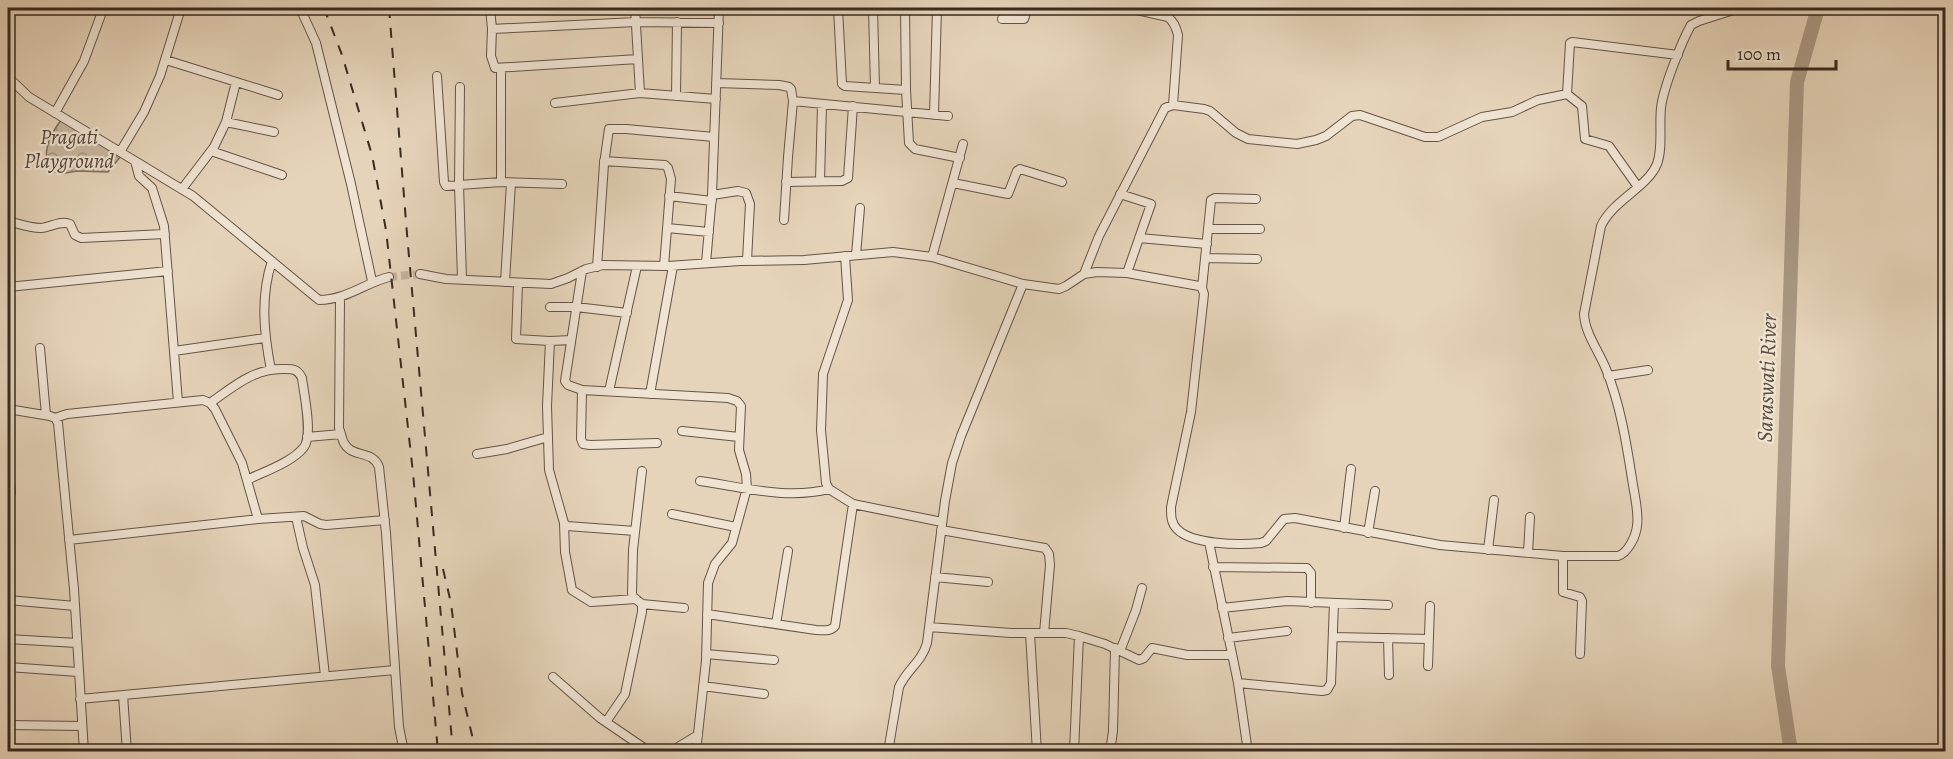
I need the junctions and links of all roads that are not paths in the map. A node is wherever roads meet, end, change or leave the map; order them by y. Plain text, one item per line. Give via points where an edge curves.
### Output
1 (179, 8) edge
2 (300, 8) edge
3 (490, 8) edge
4 (635, 8) edge
5 (719, 8) edge
6 (838, 8) edge
7 (873, 8) edge
8 (905, 8) edge
9 (938, 8) edge
10 (1029, 8) edge
11 (1128, 8) edge
12 (1170, 8) edge
13 (1740, 8) edge
14 (102, 12) dead end
15 (1168, 16) junction
16 (1002, 18) dead end
17 (636, 22) junction
18 (677, 22) junction
19 (719, 23) junction
20 (492, 29) junction
21 (1678, 56) junction
22 (638, 59) junction
23 (166, 60) junction
24 (501, 69) junction
25 (437, 76) dead end
26 (8, 78) edge
27 (236, 82) junction
28 (716, 83) junction
29 (460, 87) dead end
30 (875, 88) junction
31 (906, 90) junction
32 (640, 93) junction
33 (1567, 94) junction
34 (278, 95) dead end
35 (676, 96) junction
36 (716, 99) junction
37 (793, 101) junction
38 (555, 103) dead end
39 (822, 104) junction
40 (1173, 105) junction
41 (853, 106) junction
42 (907, 111) junction
43 (55, 113) junction
44 (934, 115) junction
45 (948, 116) dead end
46 (226, 122) junction
47 (274, 132) dead end
48 (714, 137) junction
49 (963, 144) dead end
50 (211, 151) junction
51 (120, 152) junction
52 (960, 158) junction
53 (604, 160) junction
54 (135, 161) junction
55 (282, 175) dead end
56 (820, 181) junction
57 (501, 182) junction
58 (786, 182) junction
59 (1062, 182) dead end
60 (511, 183) junction
61 (953, 183) junction
62 (562, 184) dead end
63 (459, 185) junction
64 (1638, 187) junction
65 (182, 189) junction
66 (1120, 194) junction
67 (669, 196) junction
68 (712, 198) junction
69 (1256, 199) dead end
70 (860, 208) dead end
71 (784, 220) dead end
72 (8, 221) edge
73 (667, 228) junction
74 (1208, 229) junction
75 (1260, 229) dead end
76 (710, 232) junction
77 (165, 234) junction
78 (1140, 238) junction
79 (1207, 244) junction
80 (856, 255) junction
81 (845, 256) junction
82 (932, 257) junction
83 (1206, 258) junction
84 (1257, 259) dead end
85 (747, 260) junction
86 (272, 261) junction
87 (706, 263) junction
88 (637, 266) junction
89 (669, 266) junction
90 (597, 267) junction
91 (168, 271) junction
92 (582, 271) junction
93 (1127, 273) junction
94 (420, 274) tunnel mouth
95 (1084, 274) junction
96 (389, 277) tunnel mouth
97 (462, 279) junction
98 (372, 281) junction
99 (505, 282) junction
100 (518, 283) junction
101 (1023, 284) junction
102 (8, 286) edge
103 (1202, 288) junction
104 (340, 298) junction
105 (550, 307) dead end
106 (576, 307) junction
107 (627, 313) junction
108 (265, 338) junction
109 (571, 340) junction
110 (550, 341) junction
111 (40, 348) dead end
112 (174, 351) junction
113 (271, 370) junction
114 (1648, 370) dead end
115 (1608, 376) junction
116 (582, 390) junction
117 (609, 391) junction
118 (650, 394) junction
119 (178, 402) junction
120 (210, 403) junction
121 (8, 409) edge
122 (46, 415) junction
123 (55, 418) junction
124 (682, 431) dead end
125 (341, 434) junction
126 (307, 437) junction
127 (548, 437) junction
128 (740, 437) junction
129 (657, 443) dead end
130 (477, 454) dead end
131 (8, 457) edge
132 (1351, 469) dead end
133 (642, 471) dead end
134 (247, 480) junction
135 (700, 481) dead end
136 (747, 488) junction
137 (829, 489) junction
138 (1375, 491) dead end
139 (8, 498) edge
140 (1494, 500) dead end
141 (853, 504) junction
142 (672, 514) dead end
143 (296, 517) junction
144 (1530, 517) dead end
145 (258, 519) junction
146 (385, 520) junction
147 (564, 523) junction
148 (942, 526) junction
149 (736, 527) junction
150 (1344, 528) junction
151 (635, 531) junction
152 (1368, 533) junction
153 (69, 540) junction
154 (1209, 542) junction
155 (1488, 550) junction
156 (788, 551) dead end
157 (1528, 553) junction
158 (1563, 556) junction
159 (1213, 567) junction
160 (935, 576) junction
161 (988, 582) dead end
162 (1142, 588) dead end
163 (8, 600) edge
164 (639, 601) junction
165 (1311, 603) junction
166 (1334, 603) junction
167 (1388, 605) dead end
168 (75, 606) junction
169 (1430, 606) dead end
170 (684, 608) dead end
171 (1222, 608) junction
172 (707, 614) junction
173 (776, 624) junction
174 (929, 627) junction
175 (1287, 631) dead end
176 (1030, 633) junction
177 (1044, 633) junction
178 (1079, 636) junction
179 (1334, 637) junction
180 (1228, 638) junction
181 (1388, 638) junction
182 (8, 639) edge
183 (1429, 639) junction
184 (77, 643) junction
185 (1117, 650) junction
186 (706, 654) junction
187 (1580, 654) dead end
188 (1232, 655) junction
189 (774, 660) dead end
190 (1428, 666) dead end
191 (8, 667) edge
192 (395, 670) junction
193 (78, 672) junction
194 (1389, 675) dead end
195 (325, 676) junction
196 (553, 677) dead end
197 (1238, 683) junction
198 (704, 686) junction
199 (764, 694) dead end
200 (123, 695) junction
201 (80, 699) junction
202 (606, 722) junction
203 (8, 725) edge
204 (82, 726) junction
205 (698, 735) junction
206 (84, 752) edge
207 (127, 752) edge
208 (404, 752) edge
209 (650, 752) edge
210 (670, 752) edge
211 (696, 752) edge
212 (888, 752) edge
213 (1037, 752) edge
214 (1074, 752) edge
215 (1110, 752) edge
216 (1248, 752) edge

1 - 23 street
2 - 98 street via 316,44
3 - 20 street
4 - 17 street
5 - 19 street
6 - 30 street via 842,84
7 - 30 street
8 - 31 street
9 - 44 street
10 - 16 street via 1024,19
11 - 15 street
12 - 15 street
13 - 21 street via 1691,25
14 - 43 street via 84,61
15 - 40 street via 1178,35
17 - 18 street
17 - 20 street
17 - 22 street
18 - 19 street
18 - 35 street
19 - 28 street
20 - 24 street via 493,65
21 - 33 street via 1572,42
21 - 64 street via 1663,97 1658,160
22 - 24 street
22 - 32 street
23 - 27 street
23 - 51 street via 144,112
24 - 57 street
25 - 63 street via 444,182 446,186
26 - 43 street
27 - 34 street
27 - 46 street
28 - 36 street
28 - 37 street via 789,87
29 - 63 street
30 - 31 street
31 - 42 street
32 - 35 street
32 - 38 street
33 - 40 street via 1542,99 1512,112 1482,117 1438,137 1425,137 1355,115 1326,135 1297,144 1248,139 1210,111
33 - 64 street via 1582,106 1586,139 1609,146
35 - 36 street
36 - 48 street
37 - 39 street
37 - 58 street
39 - 41 street
39 - 56 street
40 - 66 street via 1165,108
41 - 42 street
41 - 56 street via 848,178
42 - 44 street
42 - 52 street via 911,147
43 - 51 street
44 - 45 street
46 - 47 street
46 - 50 street
48 - 53 street via 612,128 608,131
48 - 68 street
49 - 52 street
50 - 55 street
50 - 65 street
51 - 54 street
52 - 61 street
53 - 67 street via 665,165 671,179
53 - 90 street
54 - 65 street
54 - 77 street via 139,176 152,188
56 - 58 street
57 - 60 street
57 - 63 street
58 - 71 street
59 - 61 street via 1020,169 1008,194
60 - 62 street
60 - 99 street
61 - 82 street
63 - 97 street
64 - 115 street via 1613,208 1601,226 1584,314
65 - 86 street
66 - 78 street via 1151,204
66 - 95 street
67 - 68 street
67 - 73 street
68 - 76 street
68 - 85 street via 738,191 746,193 750,204
69 - 74 street via 1213,199
70 - 80 street
72 - 77 street via 43,228 65,222 81,238
73 - 76 street
73 - 89 street
74 - 75 street
74 - 79 street
76 - 87 street
77 - 91 street
78 - 79 street
78 - 93 street
79 - 83 street
80 - 81 street
80 - 82 street via 893,252
81 - 85 street
81 - 137 street via 848,300 822,384 821,430
82 - 101 street
83 - 84 street
83 - 103 street
85 - 87 street
86 - 104 street via 319,300
86 - 108 street via 264,305
87 - 89 street
88 - 89 street
88 - 90 street
88 - 107 street
89 - 118 street
90 - 92 street
91 - 102 street
91 - 112 street
92 - 100 street via 550,284
92 - 106 street
93 - 95 street
93 - 103 street
94 - 97 street
95 - 101 street via 1062,288
96 - 98 street
97 - 99 street
98 - 104 street
99 - 100 street
100 - 110 street via 516,339
101 - 148 street via 961,436 952,463
103 - 154 street via 1191,412 1171,514 1182,534
104 - 125 street
105 - 106 street
106 - 107 street
106 - 109 street
107 - 117 street
108 - 112 street
108 - 113 street
109 - 110 street
109 - 116 street via 565,381
110 - 127 street
111 - 122 street
112 - 119 street
113 - 120 street via 242,380
113 - 126 street via 299,372
114 - 115 street
115 - 158 street via 1626,443 1636,531 1623,555
116 - 117 street
116 - 129 street via 583,444
117 - 118 street
118 - 128 street via 737,401 742,412
119 - 120 street
119 - 123 street
120 - 134 street
121 - 122 street
122 - 123 street
123 - 153 street via 61,435
124 - 128 street
125 - 126 street
125 - 146 street via 349,449 376,460
126 - 134 street via 294,457
127 - 130 street
127 - 147 street via 549,470
128 - 136 street
131 - 139 street
132 - 150 street
133 - 151 street
134 - 145 street
135 - 136 street
136 - 137 street via 786,494
136 - 149 street
137 - 141 street
138 - 152 street
140 - 155 street
141 - 148 street
141 - 173 street via 835,626 829,631
142 - 149 street
143 - 145 street
143 - 146 street via 304,516 326,525
143 - 195 street via 315,585
144 - 157 street
145 - 153 street
146 - 192 street
147 - 151 street
147 - 164 street via 572,590 591,602
148 - 160 street
148 - 177 street via 1045,548 1050,565
149 - 172 street via 732,543 711,574
150 - 152 street
150 - 154 street via 1289,518 1261,543
151 - 164 street via 632,593
152 - 155 street
153 - 168 street
154 - 159 street
155 - 157 street
156 - 173 street
157 - 158 street
158 - 187 street via 1563,592 1582,601
159 - 165 street via 1307,568 1311,573
159 - 171 street
160 - 161 street
160 - 174 street
162 - 185 street
163 - 168 street
164 - 170 street
164 - 202 street via 635,648 625,694
165 - 166 street
165 - 171 street via 1268,602
166 - 167 street
166 - 179 street
168 - 184 street
169 - 183 street
171 - 180 street
172 - 173 street
172 - 186 street
174 - 176 street
174 - 212 street via 924,653 899,687
175 - 180 street
176 - 177 street
176 - 213 street
177 - 178 street
178 - 185 street
178 - 214 street
179 - 181 street
179 - 197 street via 1331,683 1327,690
180 - 188 street
181 - 183 street
181 - 194 street
182 - 184 street
183 - 190 street
184 - 193 street
185 - 188 street via 1139,660 1152,648 1187,655
185 - 215 street
186 - 189 street
186 - 198 street
188 - 197 street
191 - 193 street
192 - 195 street
192 - 208 street
193 - 201 street
195 - 200 street
196 - 202 street
197 - 216 street
198 - 199 street
198 - 205 street
200 - 201 street
200 - 207 street
201 - 204 street
202 - 209 street
203 - 204 street
204 - 206 street
205 - 210 street
205 - 211 street

